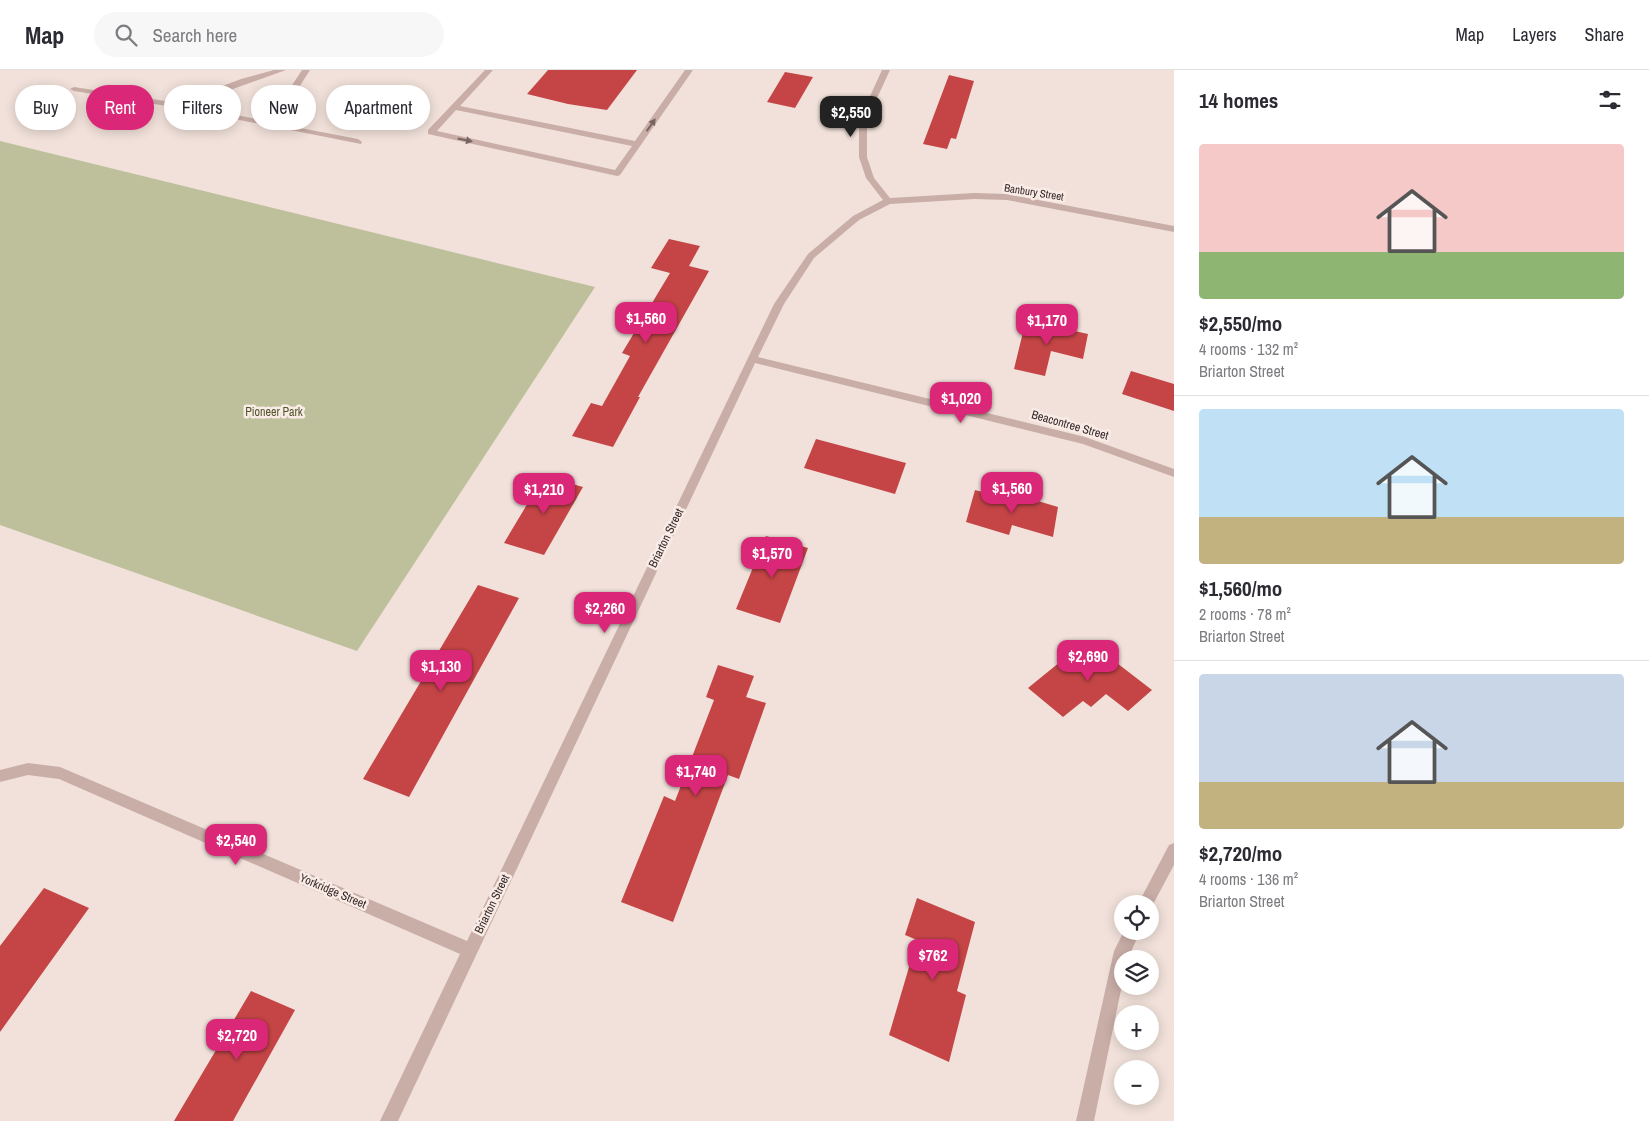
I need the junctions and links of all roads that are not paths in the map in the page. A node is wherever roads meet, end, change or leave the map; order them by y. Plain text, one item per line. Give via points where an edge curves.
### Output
1 (282, 70) edge
2 (306, 70) edge
3 (489, 70) edge
4 (689, 70) edge
5 (886, 70) edge
6 (234, 85) edge
7 (296, 85) edge
8 (76, 89) edge
9 (164, 104) edge
10 (455, 107) junction
11 (298, 130) edge
12 (358, 142) dead end
13 (637, 144) junction
14 (888, 201) junction
15 (1174, 229) edge
16 (752, 359) junction
17 (1174, 473) edge
18 (0, 776) edge
19 (1174, 850) edge
20 (1151, 895) edge
21 (1128, 940) edge
22 (470, 950) junction
23 (389, 1121) edge
24 (1085, 1121) edge

1 - 6 street
2 - 7 street
3 - 10 street
13 -> 4 street
5 - 14 street via 863,120 863,157 870,178
8 - 9 street
10 - 13 street
10 -> 13 street via 431,132 617,174
11 - 12 street
14 - 15 street, Banbury Street via 1007,197
14 - 16 street, Briarton Street via 856,218 811,256 779,304
16 - 17 street, Beacontree Street via 1085,441
16 - 22 street, Briarton Street
18 - 22 street, Yorkridge Street via 28,769 60,773
19 - 20 street
21 - 24 street via 1122,951
22 - 23 street, Briarton Street

